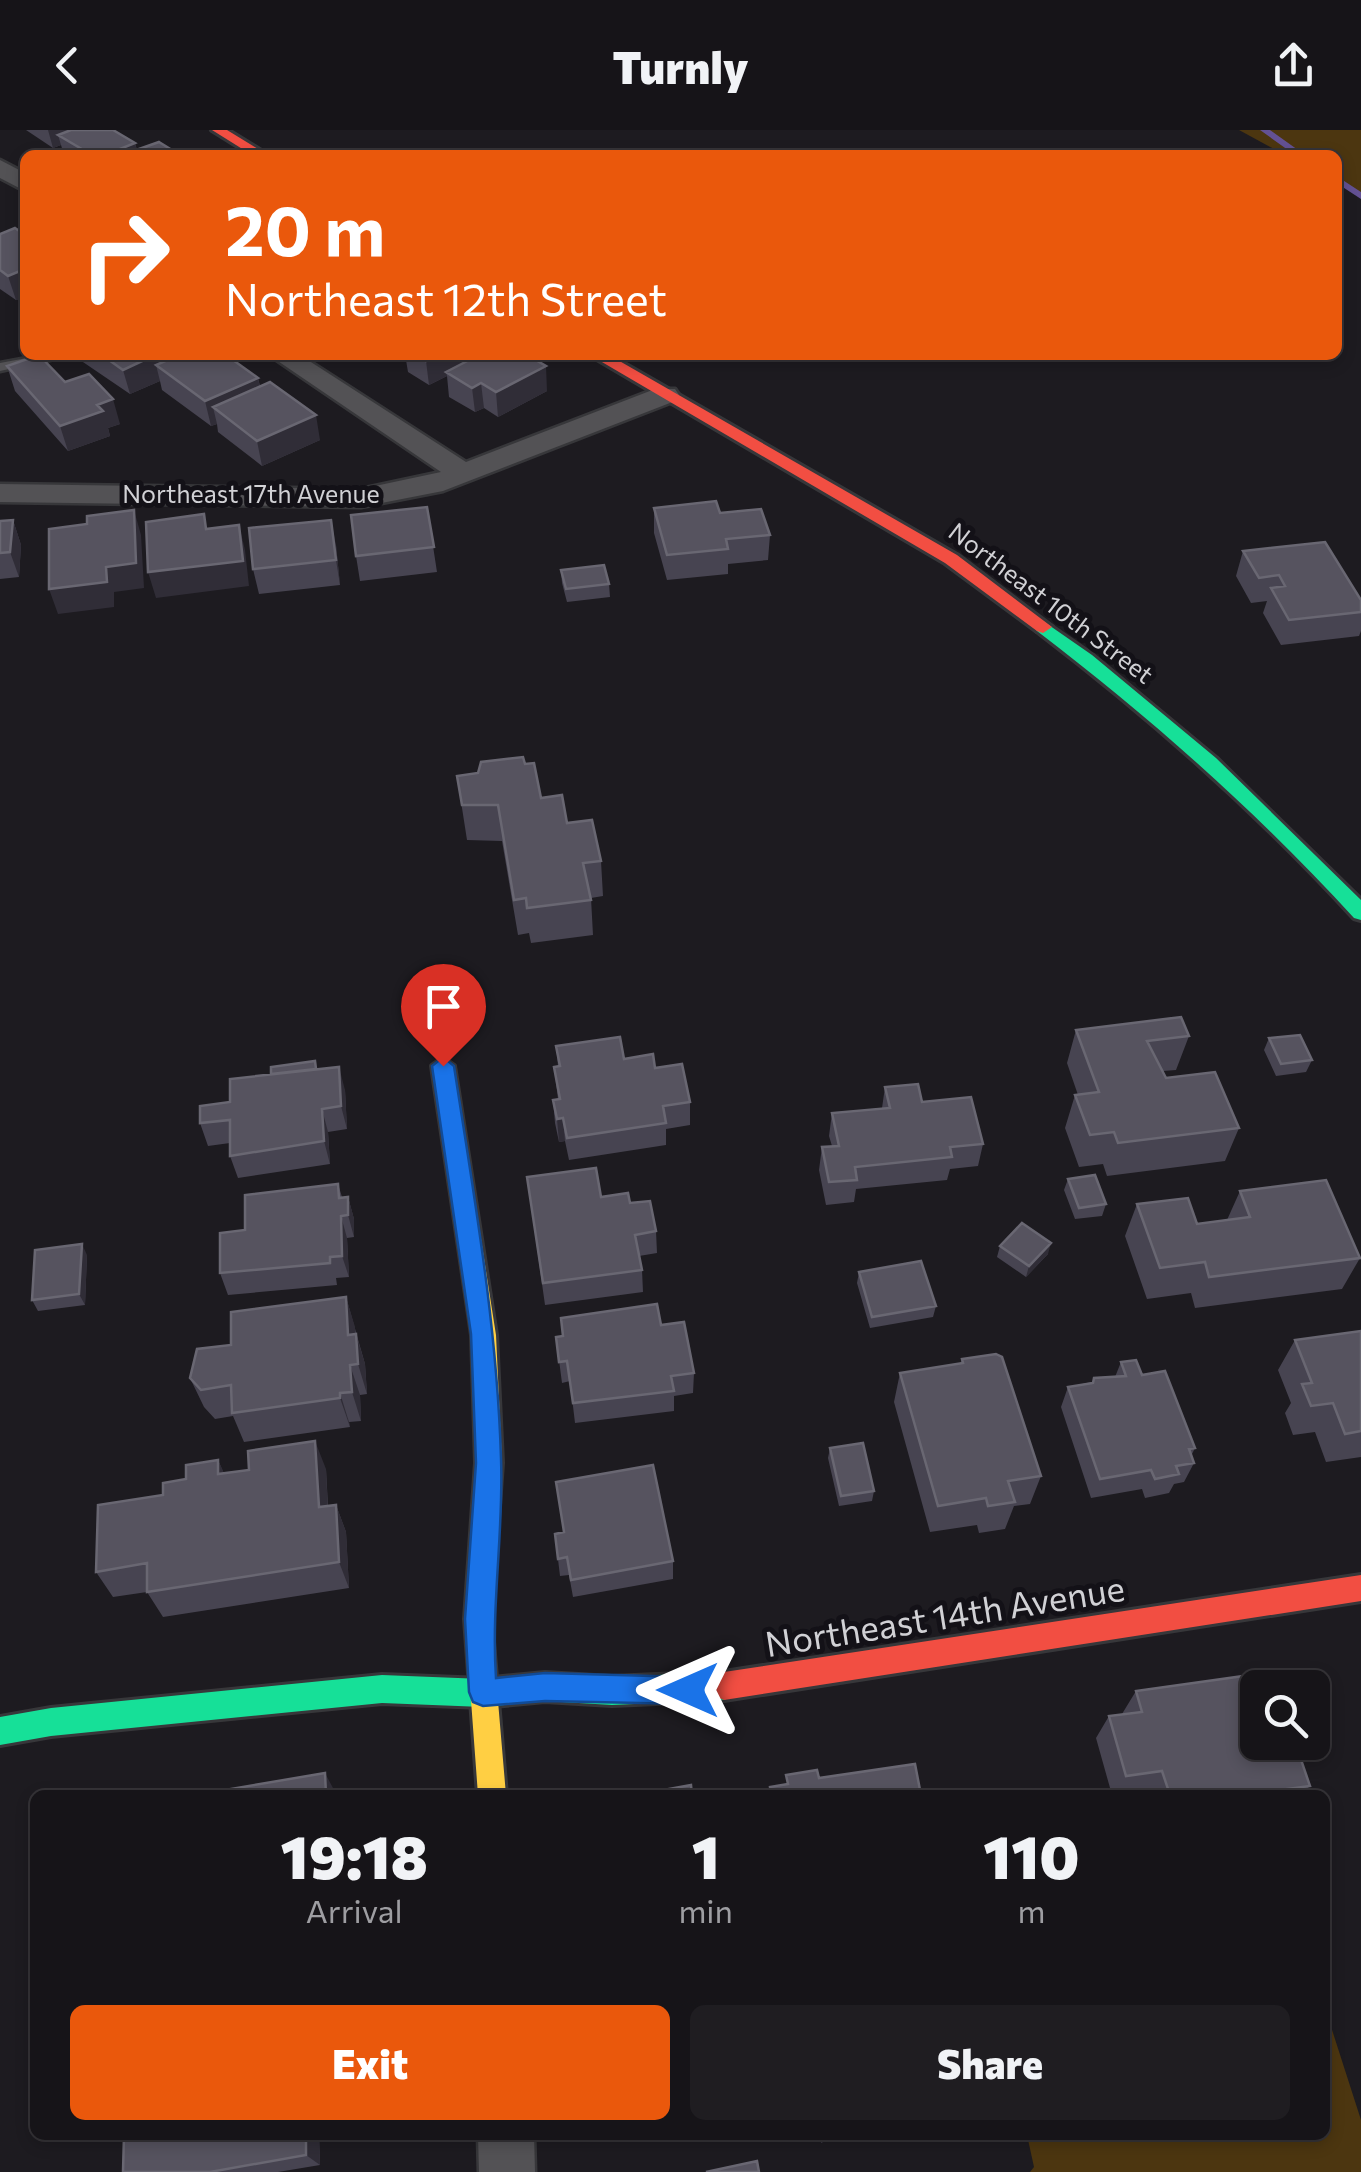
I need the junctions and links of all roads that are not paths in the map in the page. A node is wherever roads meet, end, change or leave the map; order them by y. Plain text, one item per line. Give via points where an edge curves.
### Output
1 (218, 130) edge
2 (252, 150) edge
3 (37, 360) edge
4 (290, 360) edge
5 (606, 360) edge
6 (0, 367) edge
7 (665, 395) junction
8 (463, 473) junction
9 (0, 493) edge
10 (1361, 913) edge
11 (443, 1066) dead end
12 (1361, 1588) edge
13 (483, 1692) junction
14 (0, 1731) edge
15 (492, 1790) edge
16 (506, 2140) edge
17 (507, 2172) edge

1 - 2 street
3 - 6 lane
4 - 8 street
5 - 7 street, Northeast 10th Street
7 - 8 street, Northeast 17th Avenue
7 - 10 street, Northeast 10th Street via 966,570 1201,755
8 - 9 street, Northeast 17th Avenue via 361,498
11 - 13 street via 484,1334 489,1463 478,1619
12 - 13 street, Northeast 14th Avenue via 736,1686
13 - 14 street, Northeast 14th Avenue via 382,1689
13 - 15 street
16 - 17 street

